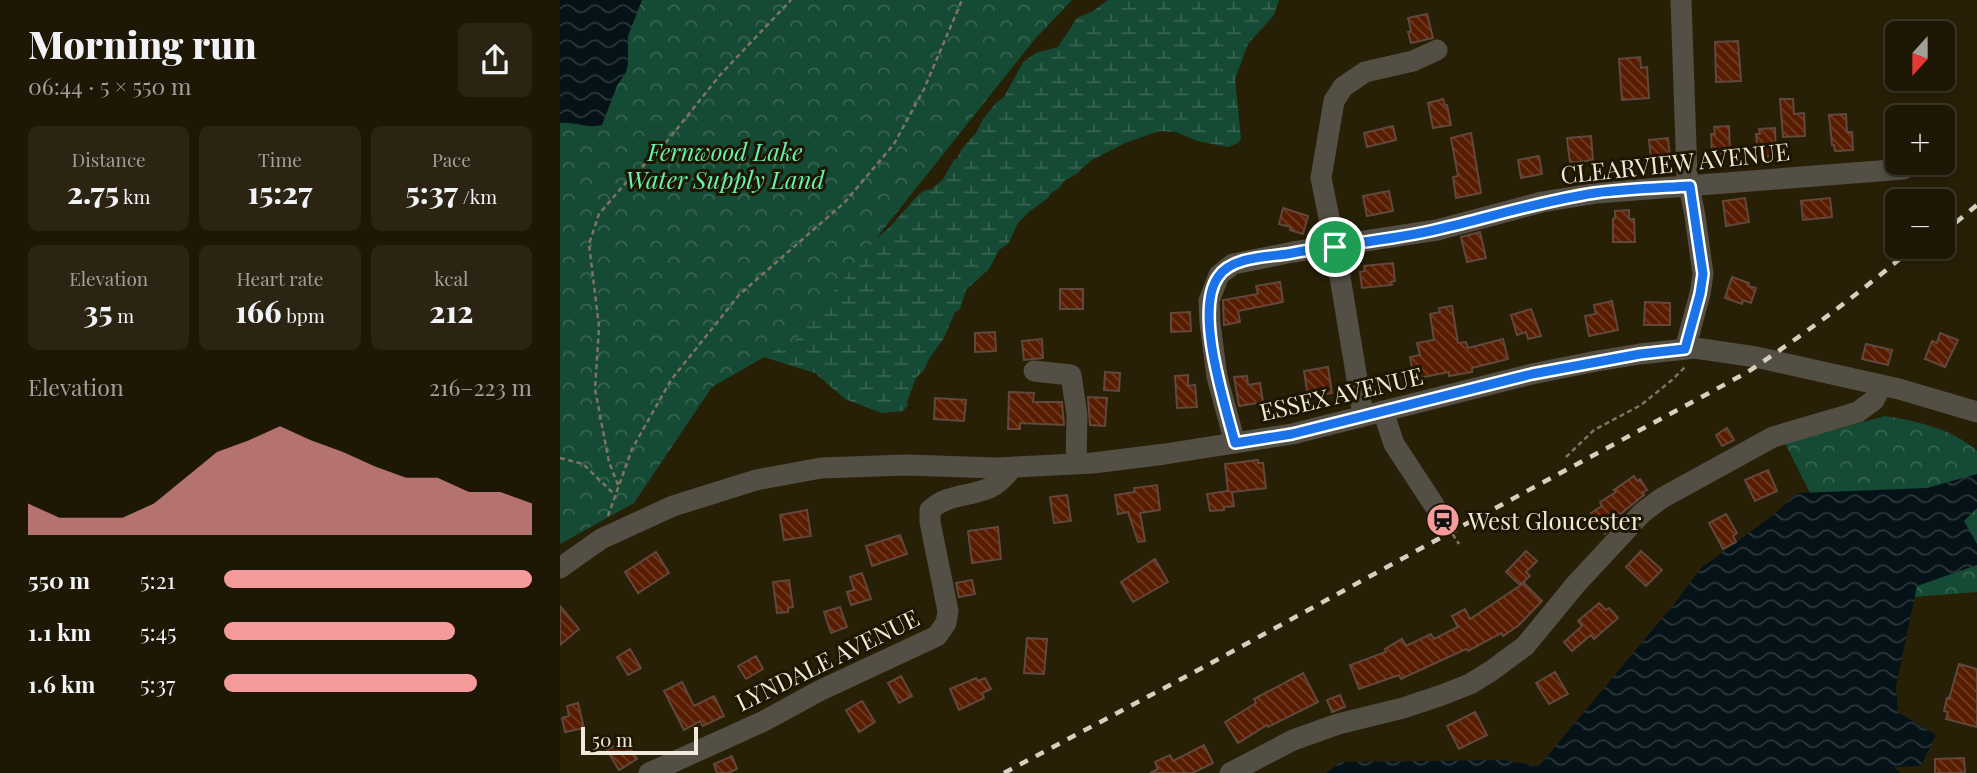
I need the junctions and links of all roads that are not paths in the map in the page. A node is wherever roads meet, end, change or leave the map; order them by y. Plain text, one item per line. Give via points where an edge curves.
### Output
1 (1681, 0) edge
2 (1437, 50) dead end
3 (1885, 171) edge
4 (1690, 186) junction
5 (1335, 247) junction
6 (1690, 348) junction
7 (1034, 371) dead end
8 (1882, 385) junction
9 (1977, 412) edge
10 (1373, 413) junction
11 (1235, 443) junction
12 (1076, 464) junction
13 (1013, 467) junction
14 (1434, 505) dead end
15 (560, 568) edge
16 (649, 773) edge
17 (1230, 773) edge

1 - 4 street
2 - 5 street via 1413,61 1365,72 1343,87 1334,101 1321,178
3 - 4 street, CLEARVIEW AVENUE
4 - 5 street, CLEARVIEW AVENUE via 1542,202 1437,230
4 - 6 street via 1703,274
5 - 10 street
5 - 11 street, CLEARVIEW AVENUE via 1233,264 1219,275 1209,301 1210,323 1217,377
6 - 8 street, ESSEX AVENUE via 1756,357
6 - 10 street, ESSEX AVENUE via 1532,374
7 - 12 street via 1071,375 1077,415
8 - 9 street, ESSEX AVENUE
8 - 17 street via 1874,400 1858,412 1773,437 1662,498 1642,513 1576,584 1525,646 1492,671 1442,695 1293,740
10 - 11 street, ESSEX AVENUE
10 - 14 street
11 - 12 street, ESSEX AVENUE
12 - 13 street, ESSEX AVENUE
13 - 15 street, ESSEX AVENUE via 821,468 755,480 673,506 601,539
13 - 16 street, LYNDALE AVENUE via 989,489 940,501 930,510 948,611 937,636

